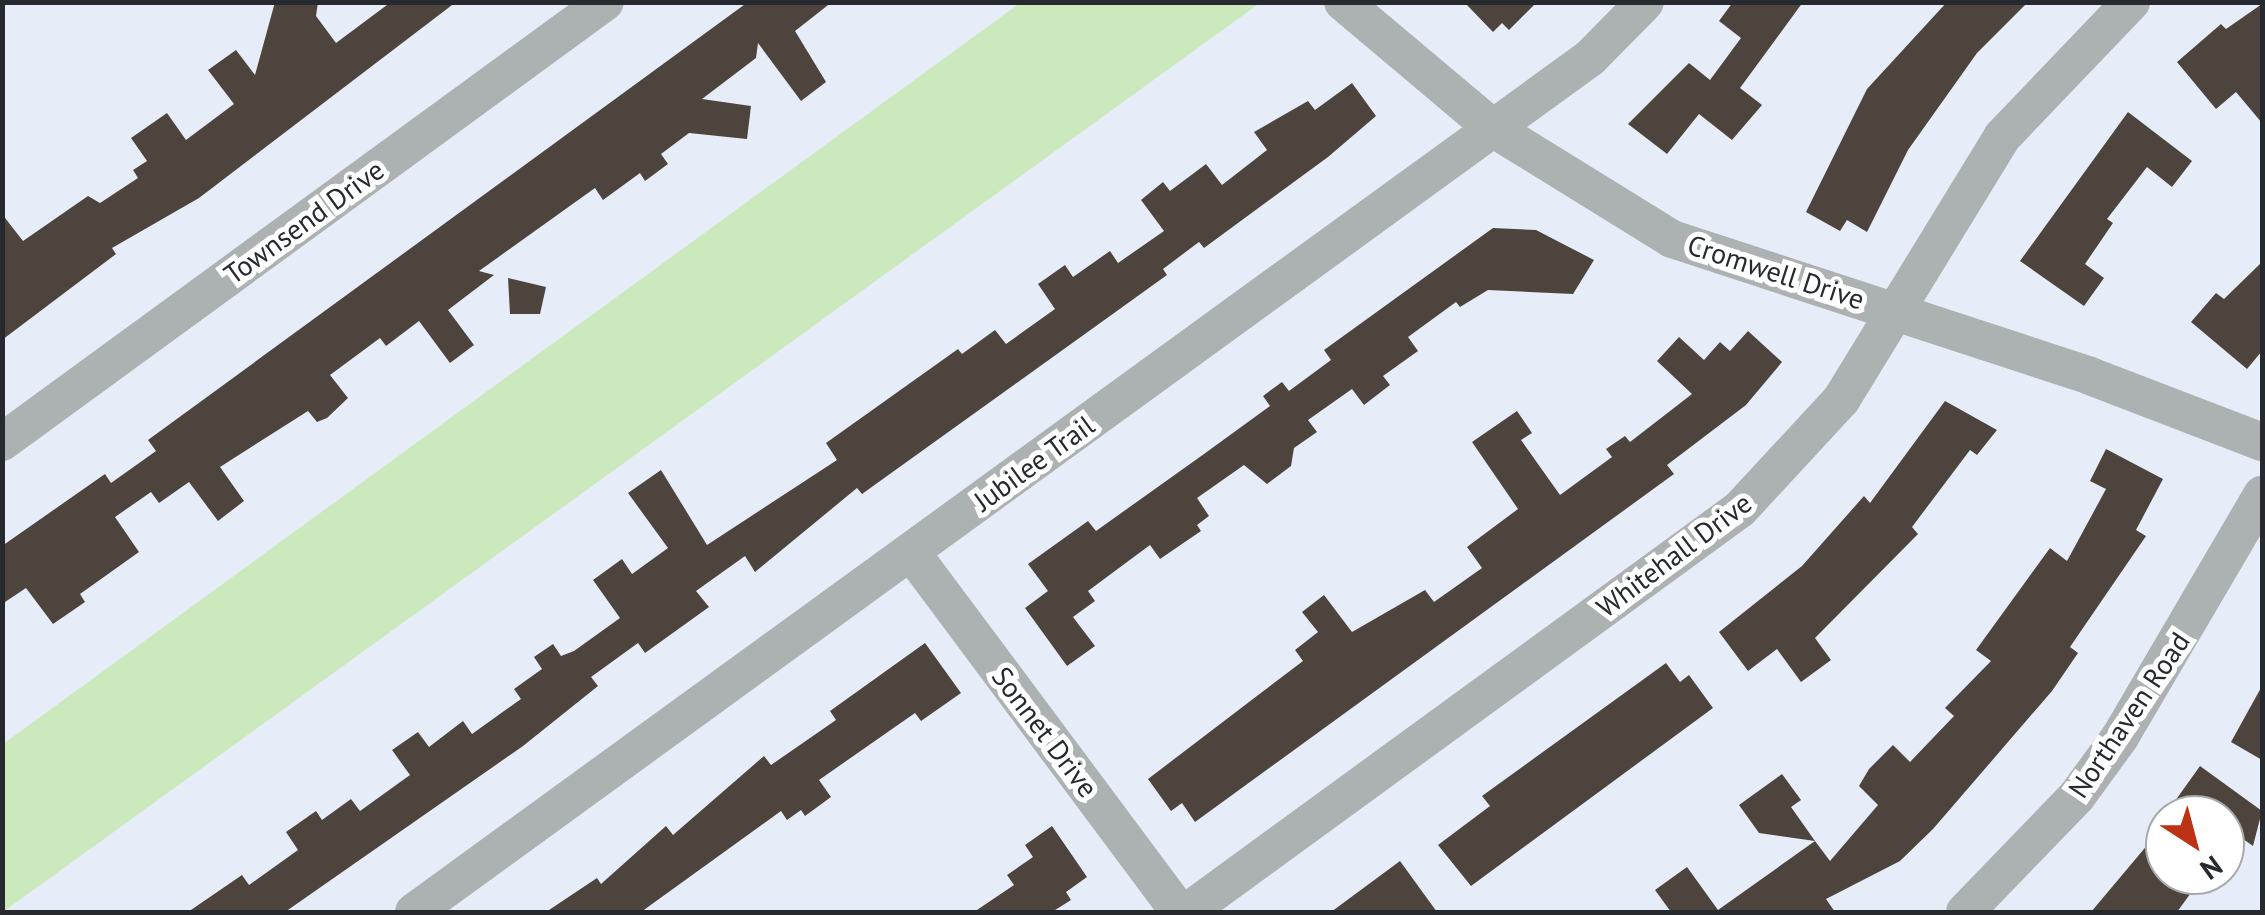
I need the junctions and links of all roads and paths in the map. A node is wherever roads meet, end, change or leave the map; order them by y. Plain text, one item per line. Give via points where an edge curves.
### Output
1 (605, 2) edge
2 (1343, 2) edge
3 (1645, 2) edge
4 (2131, 2) edge
5 (1494, 129) junction
6 (1898, 312) junction
7 (2, 442) edge
8 (2262, 442) edge
9 (2262, 495) edge
10 (911, 552) junction
11 (414, 912) edge
12 (1180, 912) edge
13 (1188, 912) edge
14 (1965, 912) edge

1 - 7 street, Townsend Drive
2 - 5 street, Cromwell Drive
3 - 5 street, Jubilee Trail via 1590,58
4 - 6 street, Whitehall Drive via 2002,137
5 - 6 street, Cromwell Drive via 1672,238
5 - 10 street, Jubilee Trail
6 - 8 street, Cromwell Drive
6 - 13 street, Whitehall Drive via 1840,400 1740,510
9 - 14 street, Northaven Road via 2120,737 2076,796
10 - 11 street, Jubilee Trail
10 - 12 street, Sonnet Drive

